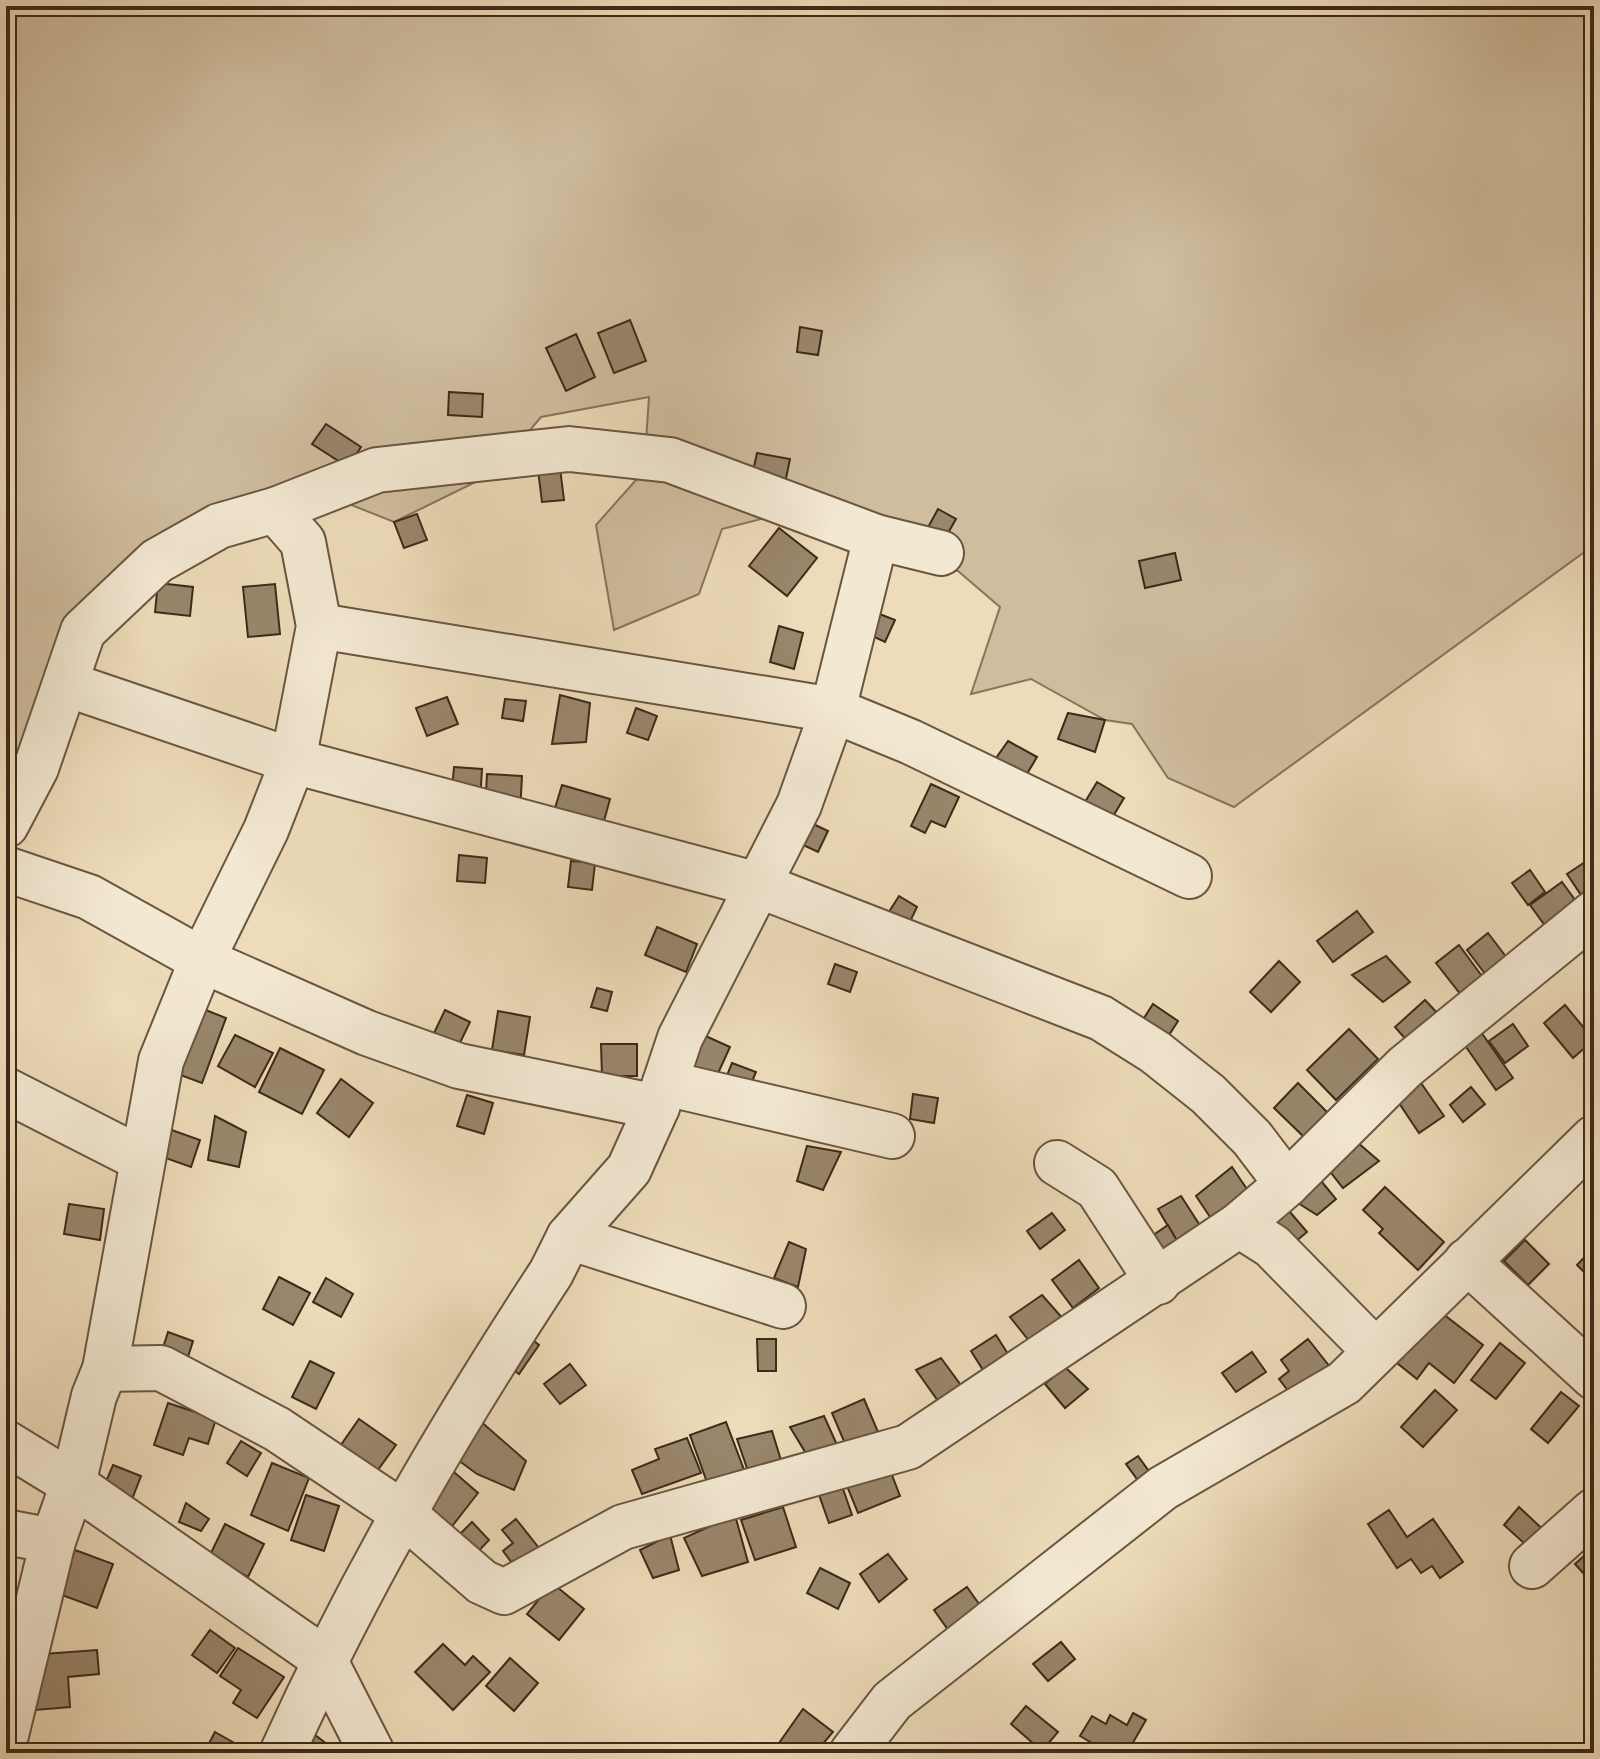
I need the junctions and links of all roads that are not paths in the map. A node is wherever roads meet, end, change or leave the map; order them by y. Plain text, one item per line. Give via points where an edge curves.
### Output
1 (275, 510) junction
2 (876, 537) junction
3 (941, 553) dead end
4 (319, 626) junction
5 (66, 684) junction
6 (833, 710) junction
7 (293, 761) junction
8 (6, 825) edge
9 (6, 869) edge
10 (1189, 876) dead end
11 (758, 885) junction
12 (1594, 913) edge
13 (202, 960) junction
14 (6, 1090) edge
15 (661, 1095) junction
16 (892, 1136) dead end
17 (1594, 1138) edge
18 (141, 1159) junction
19 (1057, 1163) dead end
20 (1287, 1184) junction
21 (1239, 1225) junction
22 (569, 1237) junction
23 (1467, 1261) junction
24 (1158, 1282) junction
25 (783, 1306) dead end
26 (1374, 1350) junction
27 (105, 1369) junction
28 (1594, 1377) edge
29 (6, 1443) edge
30 (73, 1484) junction
31 (1594, 1511) edge
32 (401, 1512) junction
33 (6, 1532) edge
34 (53, 1541) junction
35 (1532, 1566) dead end
36 (324, 1659) junction
37 (13, 1681) edge
38 (6, 1735) edge
39 (282, 1753) edge
40 (372, 1753) edge
41 (852, 1753) edge

1 - 2 street via 377,470 569,449 670,460
1 - 4 street via 303,542
1 - 5 street via 219,526 157,561 83,631
2 - 3 street
2 - 6 street
4 - 6 street
4 - 7 street
5 - 7 street
5 - 8 street via 36,768
6 - 10 street
6 - 11 street via 799,805
7 - 11 street
7 - 13 street via 266,830
9 - 13 street via 89,897
11 - 15 street via 680,1038
11 - 20 street via 1101,1018 1208,1094 1252,1138
12 - 20 street via 1405,1067
13 - 15 street via 367,1033 459,1066
13 - 18 street via 161,1061
14 - 18 street
15 - 16 street
15 - 22 street via 629,1169
17 - 23 street
18 - 27 street
19 - 24 street via 1097,1188
20 - 21 street
21 - 24 street
21 - 26 street via 1272,1246
22 - 25 street
22 - 32 street
23 - 26 street
23 - 28 street
24 - 32 street via 908,1447 623,1527 504,1592 482,1582
26 - 41 street via 1344,1383 1163,1488 892,1701
27 - 30 street
27 - 32 street via 161,1368 277,1429
29 - 30 street
30 - 34 street
30 - 36 street
31 - 35 street
32 - 36 street
33 - 34 street
34 - 37 street
36 - 39 street
36 - 40 street
37 - 38 street

